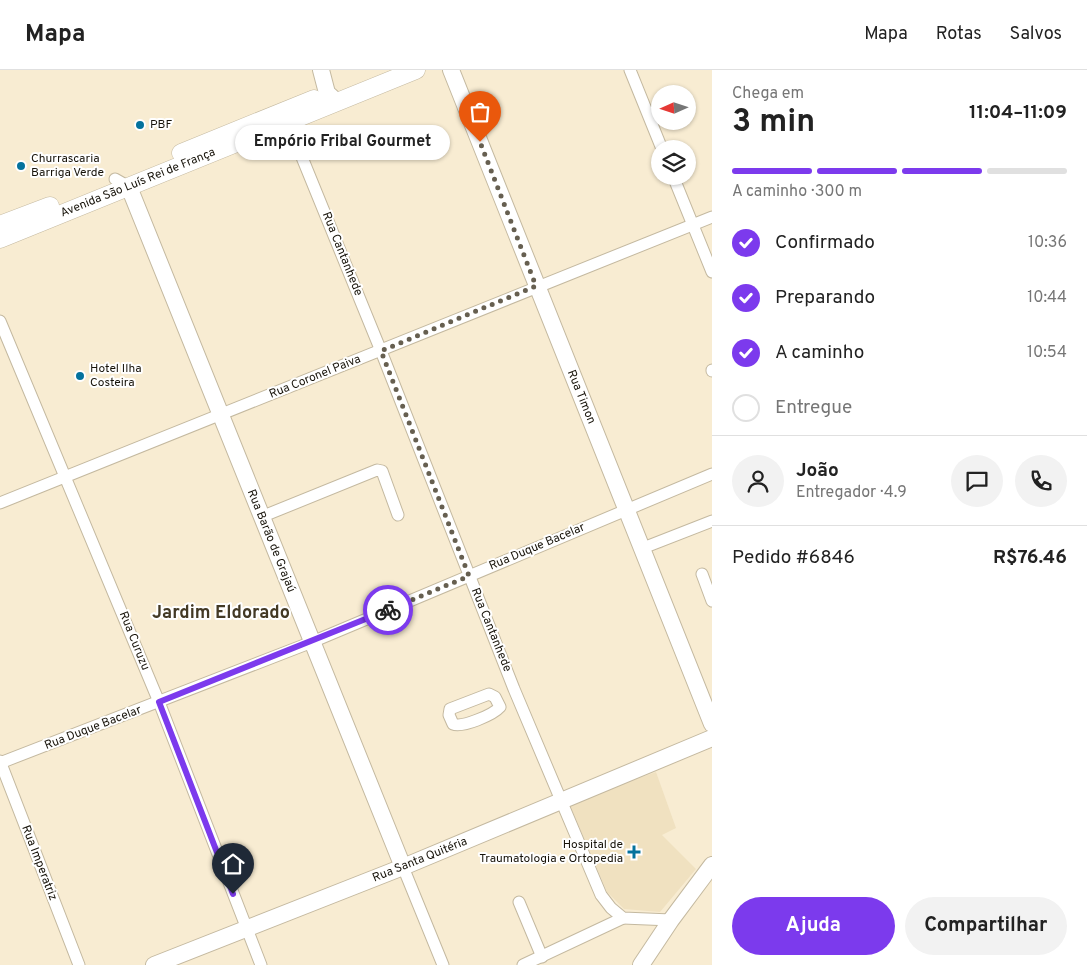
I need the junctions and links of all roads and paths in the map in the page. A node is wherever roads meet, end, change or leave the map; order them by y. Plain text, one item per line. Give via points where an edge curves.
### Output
1 (321, 70) edge
2 (384, 70) edge
3 (416, 70) edge
4 (451, 70) edge
5 (630, 70) edge
6 (332, 98) junction
7 (288, 123) junction
8 (658, 140) edge
9 (122, 183) junction
10 (677, 185) edge
11 (712, 217) edge
12 (693, 224) junction
13 (0, 226) edge
14 (0, 239) edge
15 (712, 272) edge
16 (536, 286) junction
17 (0, 321) edge
18 (381, 351) junction
19 (220, 415) junction
20 (712, 474) edge
21 (66, 476) junction
22 (0, 503) edge
23 (627, 509) junction
24 (398, 515) dead end
25 (261, 517) junction
26 (712, 521) edge
27 (643, 548) junction
28 (702, 574) dead end
29 (469, 576) junction
30 (712, 601) edge
31 (312, 642) junction
32 (514, 689) junction
33 (496, 697) dead end
34 (159, 702) junction
35 (712, 724) edge
36 (712, 738) edge
37 (0, 762) edge
38 (561, 802) junction
39 (712, 865) edge
40 (403, 867) junction
41 (519, 902) dead end
42 (623, 918) junction
43 (671, 920) junction
44 (246, 929) junction
45 (542, 957) junction
46 (78, 965) edge
47 (154, 965) edge
48 (261, 965) edge
49 (443, 965) edge
50 (523, 965) edge
51 (640, 965) edge

1 - 6 street
2 - 6 main road, Avenida São Luís Rei de França
3 - 6 main road, Avenida São Luís Rei de França
4 - 16 street, Rua Timon
5 - 8 street
6 - 7 main road, Avenida São Luís Rei de França
6 - 9 main road, Avenida São Luís Rei de França
7 - 9 main road, Avenida São Luís Rei de França
7 - 18 street, Rua Cantanhede
9 - 13 main road, Avenida São Luís Rei de França
9 - 14 main road, Avenida São Luís Rei de França
9 - 19 street, Rua Barão de Grajaú
10 - 12 street
11 - 12 street, Rua Coronel Paiva
12 - 15 street
12 - 16 street, Rua Coronel Paiva
16 - 18 street, Rua Coronel Paiva
16 - 23 street, Rua Timon
17 - 21 street, Rua Curuzu
18 - 19 street, Rua Coronel Paiva
18 - 29 street, Rua Cantanhede
19 - 21 street, Rua Coronel Paiva
19 - 25 street, Rua Barão de Grajaú
20 - 23 street, Rua Duque Bacelar
21 - 22 street, Rua Coronel Paiva
21 - 34 street, Rua Curuzu
23 - 27 street, Rua Timon
23 - 29 street, Rua Duque Bacelar
24 - 25 street via 382,471 377,470
25 - 31 street, Rua Barão de Grajaú
26 - 27 street
27 - 35 street, Rua Timon
28 - 30 street
29 - 31 street, Rua Duque Bacelar
29 - 32 street, Rua Cantanhede
31 - 34 street, Rua Duque Bacelar
31 - 40 street, Rua Barão de Grajaú
32 - 33 street
32 - 38 street, Rua Cantanhede
34 - 37 street, Rua Duque Bacelar
34 - 44 street, Rua Curuzu
36 - 38 street, Rua Santa Quitéria
37 - 46 street, Rua Imperatriz
38 - 40 street, Rua Santa Quitéria
38 - 42 street, Rua Cantanhede via 601,895
39 - 43 street
40 - 44 street, Rua Santa Quitéria
40 - 49 street, Rua Barão de Grajaú
41 - 45 street
42 - 43 street
42 - 45 street
43 - 51 street
44 - 47 street, Rua Santa Quitéria
44 - 48 street, Rua Curuzu
45 - 50 street

